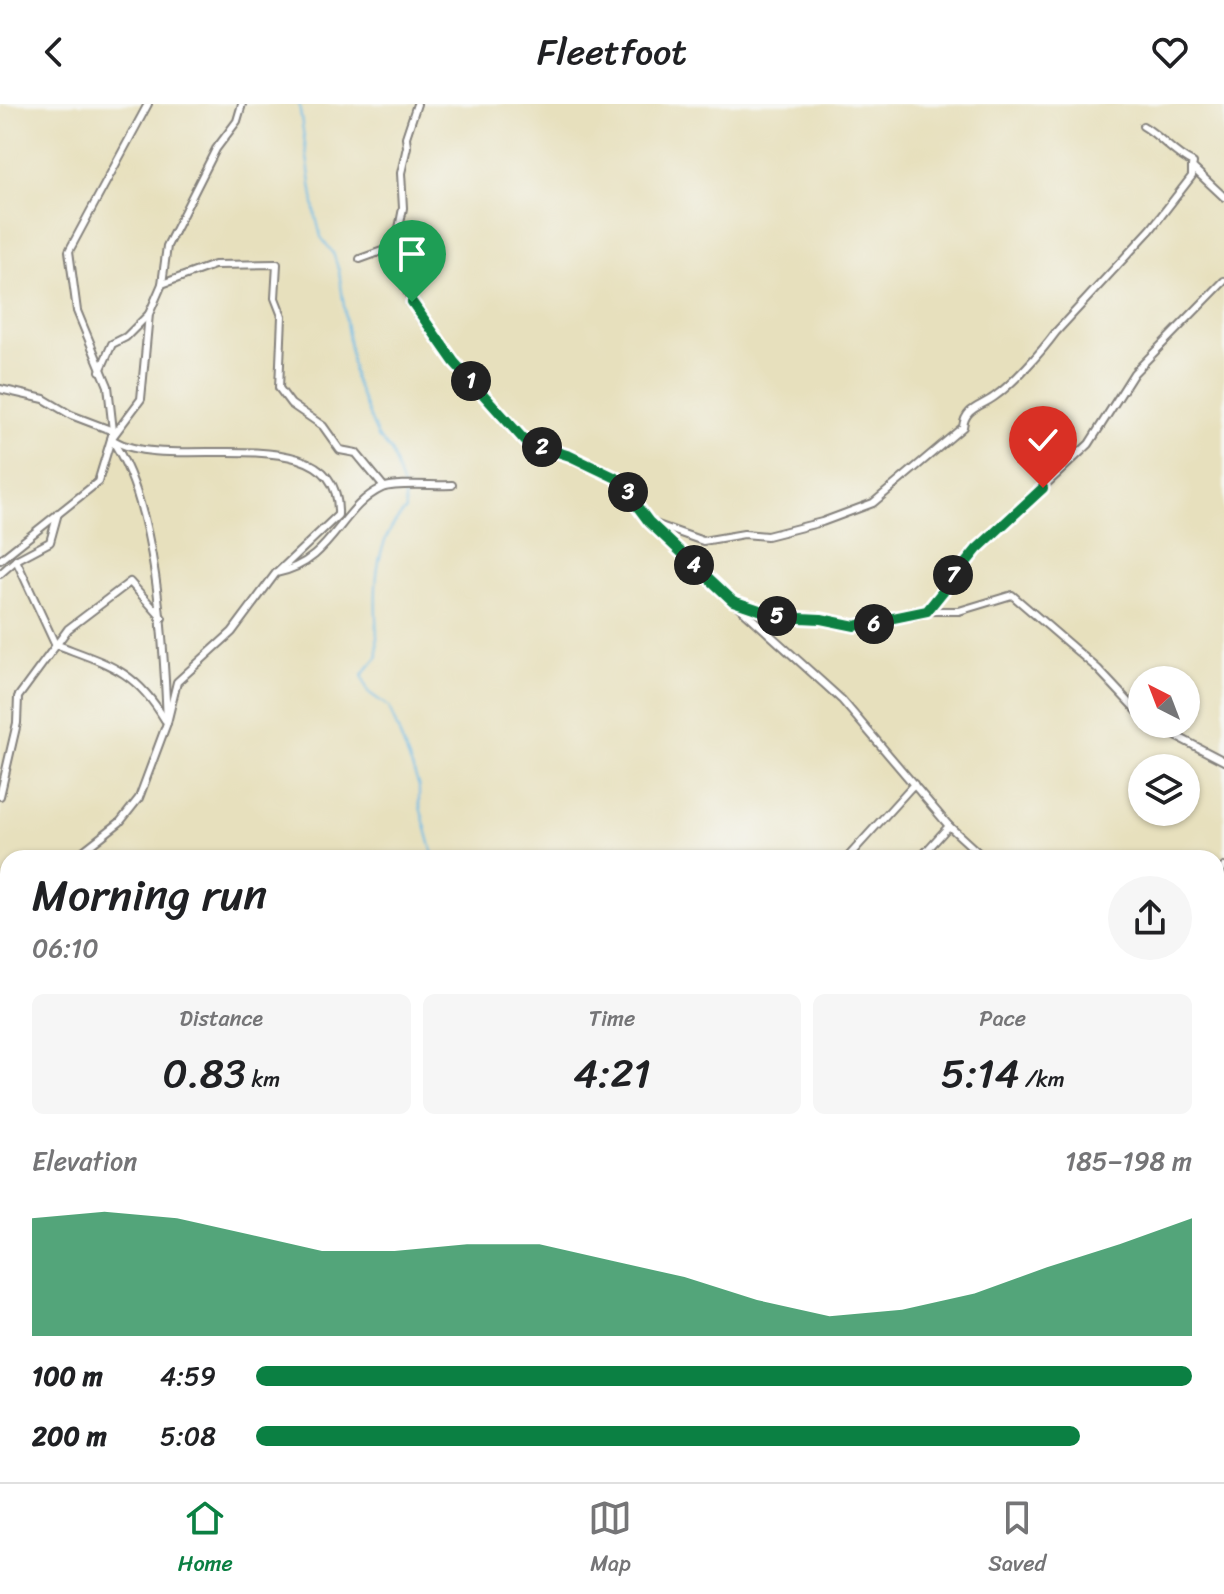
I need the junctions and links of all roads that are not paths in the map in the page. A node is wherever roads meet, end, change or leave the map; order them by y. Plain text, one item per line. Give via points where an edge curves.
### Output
1 (148, 104) edge
2 (242, 104) edge
3 (417, 104) edge
4 (1143, 126) dead end
5 (1192, 167) junction
6 (1224, 197) edge
7 (396, 257) junction
8 (360, 259) dead end
9 (1224, 281) edge
10 (162, 284) junction
11 (149, 314) junction
12 (100, 371) junction
13 (0, 389) edge
14 (113, 431) junction
15 (111, 439) junction
16 (452, 485) dead end
17 (384, 487) junction
18 (58, 513) junction
19 (649, 522) junction
20 (0, 560) edge
21 (16, 560) junction
22 (276, 573) junction
23 (0, 574) edge
24 (733, 601) junction
25 (927, 611) junction
26 (162, 618) junction
27 (55, 644) junction
28 (1128, 701) edge
29 (167, 723) junction
30 (1180, 738) edge
31 (1224, 761) edge
32 (914, 784) junction
33 (0, 796) edge
34 (949, 826) junction
35 (84, 850) edge
36 (854, 850) edge
37 (927, 850) edge
38 (975, 850) edge

1 - 12 street via 69,251 77,311
2 - 10 street via 167,246
3 - 7 street via 401,173 403,208
4 - 5 street
5 - 6 street
5 - 19 street via 1192,176 1151,229 1046,347 1008,386 968,411 955,435 873,503 767,536 703,541
7 - 8 street via 382,251
7 - 19 street via 420,317 526,442 616,478
9 - 25 street via 1134,373 1089,444 977,549
10 - 11 street
10 - 17 street via 214,265 277,264 275,298 282,316 279,388 291,404 323,426 340,450 356,453
11 - 12 street via 112,344
11 - 15 street via 141,399
12 - 14 street via 108,386
13 - 14 street via 44,399
14 - 15 street
15 - 18 street via 98,482
15 - 22 street via 146,452 295,457 324,471 339,494 338,515
15 - 26 street via 133,475
16 - 17 street
17 - 22 street via 357,507 299,568
18 - 20 street
18 - 21 street via 50,542
19 - 24 street
21 - 23 street
21 - 27 street
22 - 29 street via 232,632 177,682
24 - 25 street via 780,617 855,626
24 - 32 street via 842,700
25 - 28 street via 959,611 1012,595
26 - 27 street via 130,582
26 - 29 street
27 - 29 street via 148,690
27 - 33 street via 18,697
29 - 35 street via 139,798 120,822
30 - 31 street
32 - 34 street
32 - 36 street
34 - 37 street
34 - 38 street

